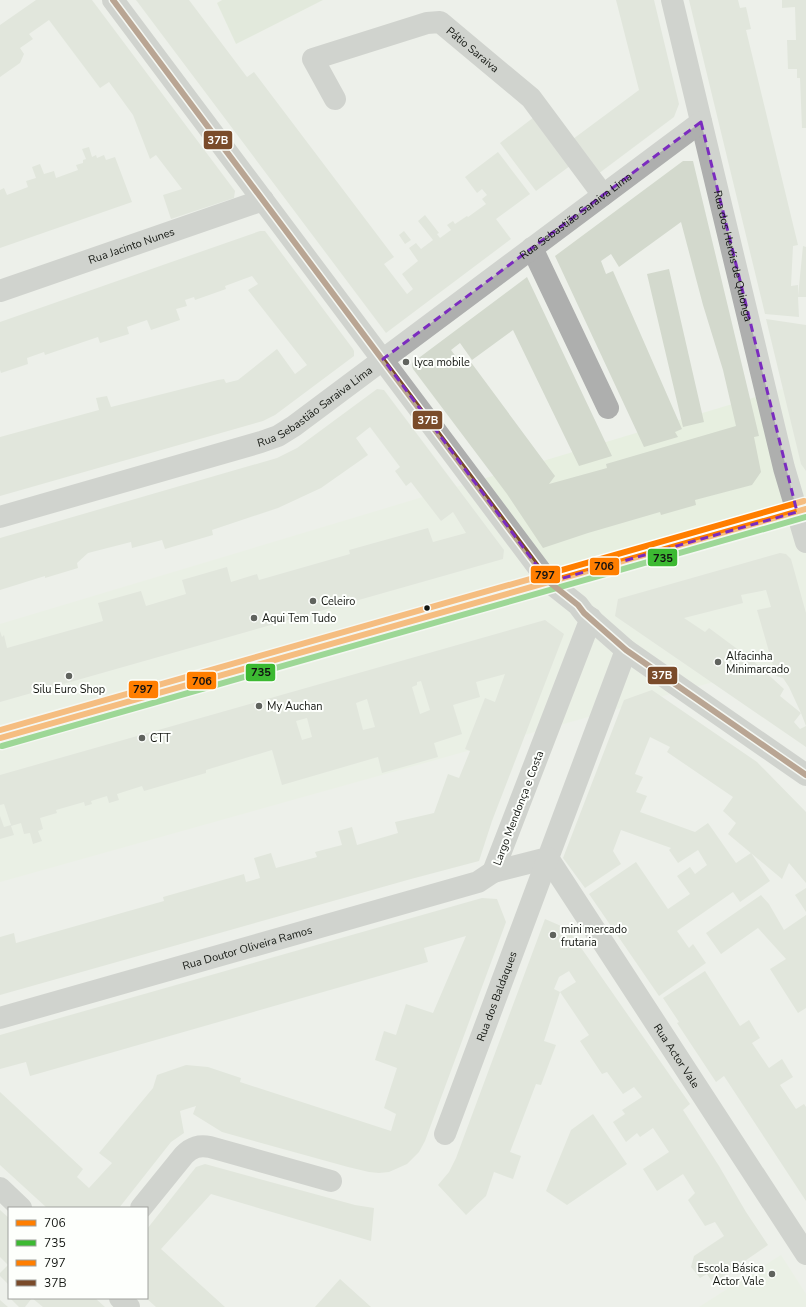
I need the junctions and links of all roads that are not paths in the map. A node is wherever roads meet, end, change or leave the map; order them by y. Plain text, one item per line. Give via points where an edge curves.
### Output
1 (113, 0) edge
2 (672, 0) edge
3 (335, 99) dead end
4 (701, 122) junction
5 (603, 195) junction
6 (263, 200) junction
7 (532, 248) junction
8 (0, 291) edge
9 (383, 359) junction
10 (608, 408) dead end
11 (802, 511) edge
12 (0, 517) edge
13 (806, 542) edge
14 (549, 582) junction
15 (591, 618) junction
16 (626, 650) junction
17 (0, 738) edge
18 (806, 775) edge
19 (548, 858) junction
20 (493, 872) junction
21 (0, 1018) edge
22 (445, 1134) dead end
23 (331, 1180) dead end
24 (0, 1188) edge
25 (20, 1207) edge
26 (142, 1207) edge
27 (806, 1254) edge
28 (121, 1299) edge
29 (130, 1307) edge

1 - 6 street
2 - 4 street, Rua dos Heróis de Quionga
3 - 5 street, Pátio Saraiva via 313,59 427,23 440,22 531,98
4 - 5 street, Rua Sebastião Saraiva Lima
4 - 11 street, Rua dos Heróis de Quionga via 784,468
5 - 7 street, Rua Sebastião Saraiva Lima
6 - 8 street, Rua Jacinto Nunes
6 - 9 street
7 - 9 street, Rua Sebastião Saraiva Lima
7 - 10 street
9 - 12 street, Rua Sebastião Saraiva Lima via 294,426 270,439
9 - 14 street
11 - 13 street, Rua dos Heróis de Quionga
11 - 14 main road
14 - 15 street
14 - 17 main road
15 - 16 street
15 - 20 street, Largo Mendonça e Costa
16 - 18 street
16 - 19 street
19 - 20 street, Largo Mendonça e Costa
19 - 22 street, Rua dos Baldaques
19 - 27 street, Rua Actor Vale
20 - 21 street, Rua Doutor Oliveira Ramos via 478,882
23 - 26 street via 210,1147 196,1146 184,1154
24 - 25 street
28 - 29 street

